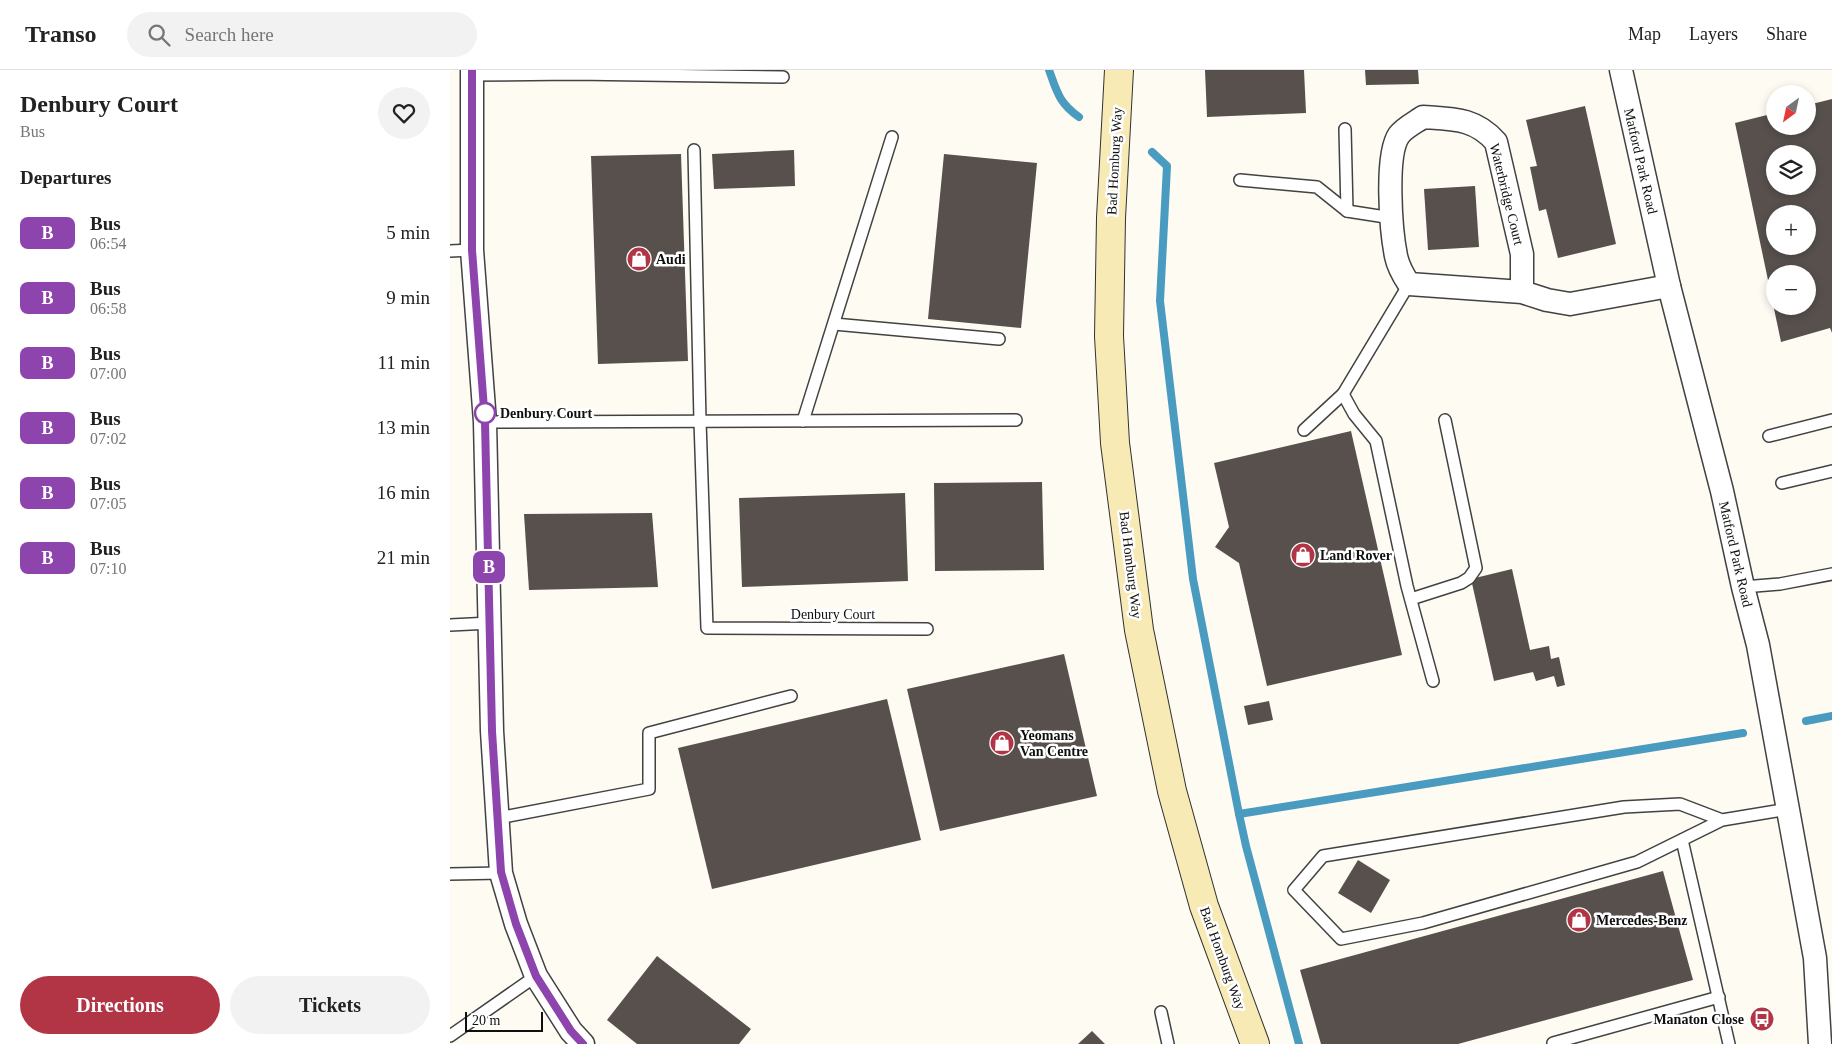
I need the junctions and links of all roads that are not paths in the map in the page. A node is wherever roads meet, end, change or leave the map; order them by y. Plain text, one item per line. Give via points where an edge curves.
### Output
1 (1120, 70) edge
2 (1621, 70) edge
3 (541, 72) edge
4 (472, 73) edge
5 (783, 77) dead end
6 (1345, 129) dead end
7 (892, 137) dead end
8 (694, 150) dead end
9 (1240, 180) dead end
10 (1347, 211) junction
11 (1392, 218) junction
12 (461, 251) edge
13 (1409, 284) junction
14 (1669, 286) junction
15 (1522, 292) junction
16 (834, 324) junction
17 (999, 339) dead end
18 (1343, 394) junction
19 (1016, 420) dead end
20 (1445, 420) dead end
21 (1832, 420) edge
22 (803, 421) junction
23 (485, 422) junction
24 (700, 422) junction
25 (1304, 430) dead end
26 (1770, 436) dead end
27 (1832, 471) edge
28 (1782, 483) dead end
29 (1832, 574) edge
30 (1743, 587) junction
31 (1411, 599) junction
32 (490, 623) junction
33 (450, 625) edge
34 (926, 629) dead end
35 (1433, 681) dead end
36 (791, 696) dead end
37 (1788, 809) junction
38 (498, 818) junction
39 (1722, 820) junction
40 (1682, 840) junction
41 (501, 872) junction
42 (450, 874) edge
43 (536, 976) junction
44 (1718, 997) junction
45 (1161, 1012) dead end
46 (1824, 1029) edge
47 (450, 1036) edge
48 (1553, 1043) edge
49 (583, 1044) edge
50 (1168, 1044) edge
51 (1255, 1044) edge
52 (1729, 1044) edge

1 - 51 main road, Bad Homburg Way via 1109,336 1115,443 1138,620 1172,791 1204,906
2 - 14 street, Matford Park Road
3 - 4 lane
3 - 5 lane
4 - 12 street
6 - 10 lane
7 - 16 lane
8 - 24 lane
9 - 10 lane via 1317,187
10 - 11 lane
11 - 13 street, Waterbridge Court via 1396,256
11 - 15 street, Waterbridge Court via 1390,182 1393,147 1400,134 1423,117 1460,120 1487,131 1496,142 1522,254
12 - 23 street
13 - 15 street
13 - 18 lane
14 - 15 street via 1570,304
14 - 30 street, Matford Park Road via 1722,491
16 - 17 lane
16 - 22 lane
18 - 25 lane
18 - 31 lane via 1376,441
19 - 22 lane
20 - 31 lane via 1476,568 1461,583
21 - 26 lane
22 - 24 lane
23 - 24 lane
23 - 32 street
24 - 34 lane, Denbury Court via 707,628
27 - 28 lane
29 - 30 lane
30 - 37 street, Matford Park Road via 1758,645
31 - 35 lane
32 - 33 lane
32 - 38 street
36 - 38 lane via 649,734 649,789
37 - 39 lane
37 - 46 street, Matford Park Road via 1815,958
38 - 41 street
39 - 40 lane
39 - 40 lane via 1680,804 1624,808 1323,856 1294,890 1341,939 1423,923 1628,865
40 - 44 lane
41 - 42 lane
41 - 43 street
43 - 47 lane
43 - 49 street
44 - 48 lane
44 - 52 lane
45 - 50 lane

